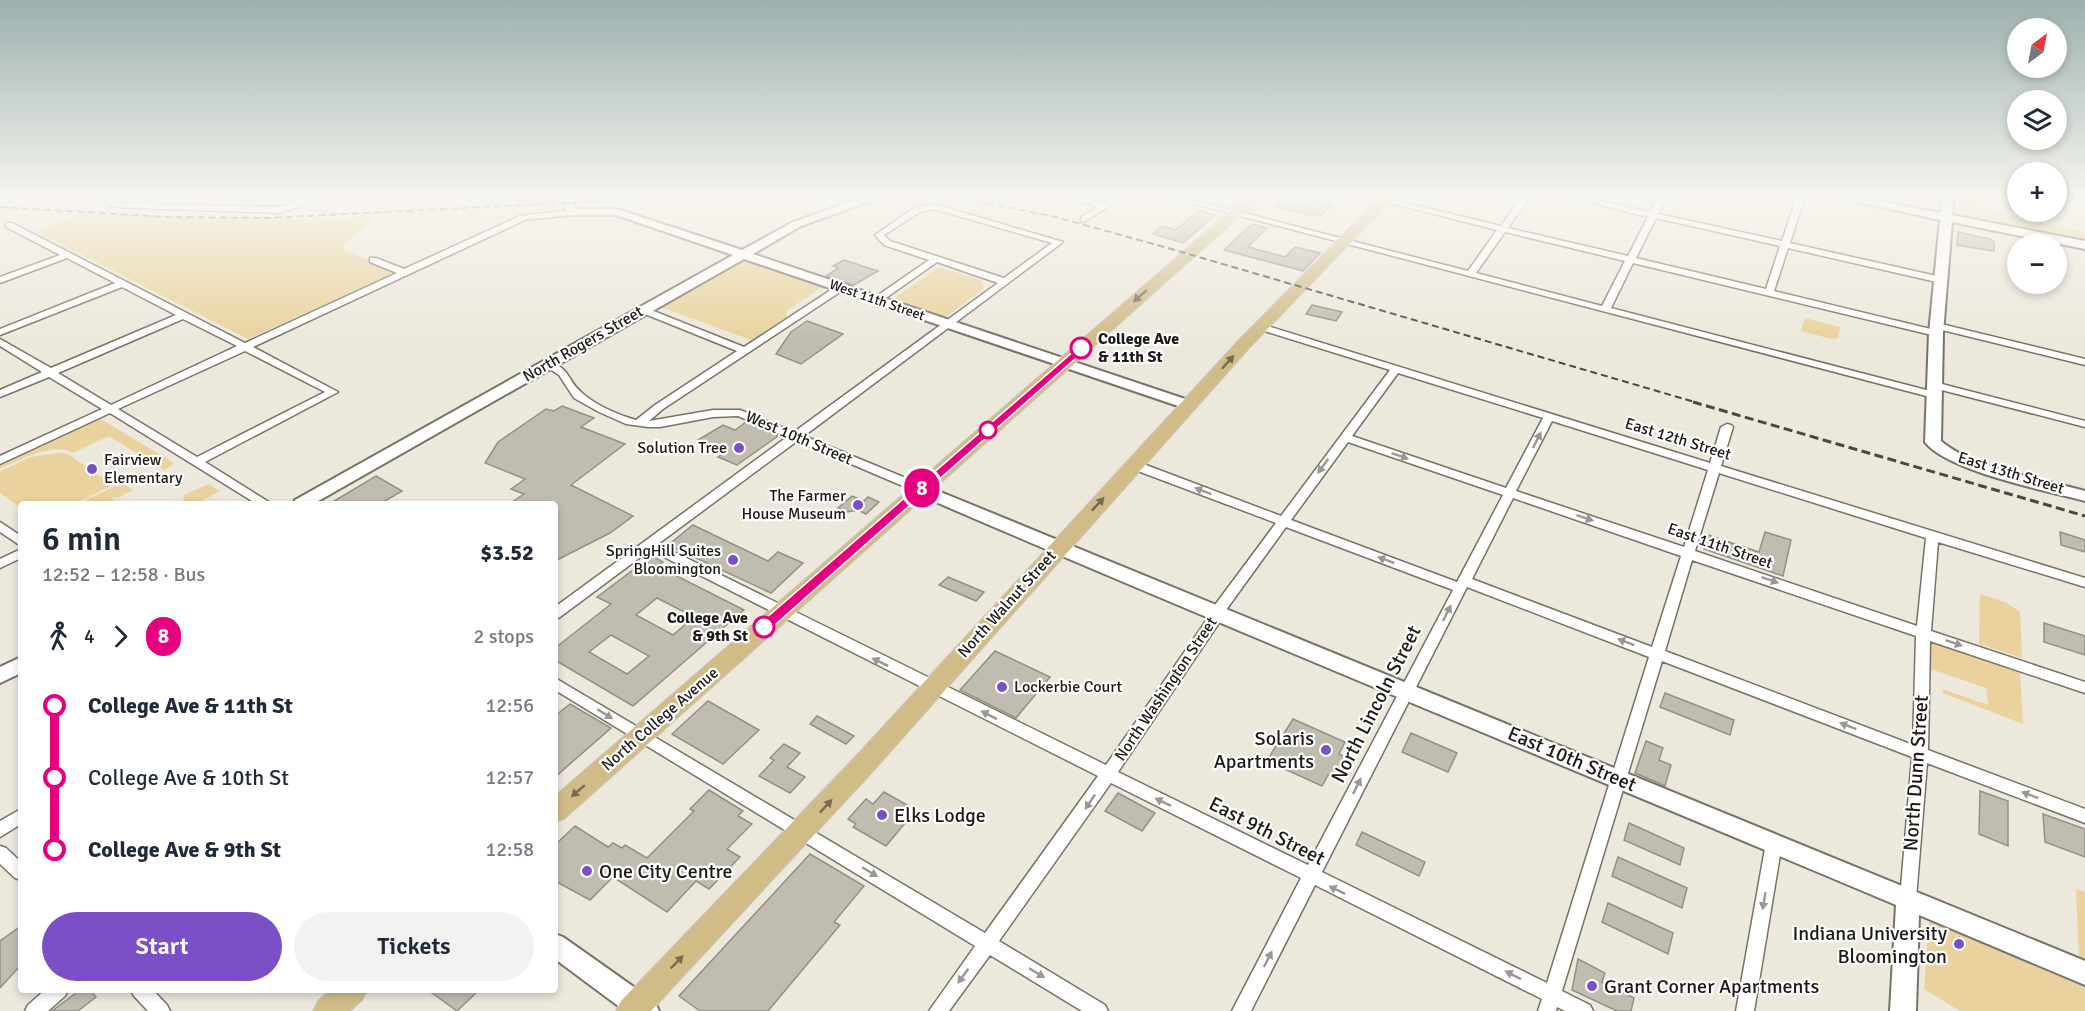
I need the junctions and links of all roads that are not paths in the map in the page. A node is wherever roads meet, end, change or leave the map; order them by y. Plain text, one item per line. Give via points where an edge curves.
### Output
1 (50, 246) edge
2 (463, 246) edge
3 (716, 246) edge
4 (758, 246) edge
5 (897, 246) edge
6 (1053, 246) edge
7 (1198, 246) edge
8 (1341, 246) edge
9 (1361, 246) edge
10 (1490, 246) edge
11 (1573, 246) edge
12 (1637, 246) edge
13 (1786, 246) edge
14 (1791, 246) edge
15 (1942, 246) edge
16 (67, 255) junction
17 (742, 255) junction
18 (936, 259) junction
19 (373, 260) dead end
20 (1630, 260) junction
21 (405, 273) junction
22 (1470, 275) junction
23 (0, 280) edge
24 (1941, 280) junction
25 (1005, 282) junction
26 (122, 284) junction
27 (840, 288) junction
28 (1769, 293) junction
29 (877, 300) junction
30 (643, 310) junction
31 (1605, 310) junction
32 (184, 315) junction
33 (947, 324) junction
34 (1261, 327) junction
35 (1936, 330) junction
36 (0, 332) edge
37 (0, 342) edge
38 (246, 346) junction
39 (744, 350) junction
40 (2085, 362) edge
41 (1064, 363) junction
42 (547, 364) junction
43 (1396, 369) junction
44 (48, 373) junction
45 (1934, 390) junction
46 (0, 394) edge
47 (1189, 405) junction
48 (109, 410) junction
49 (1549, 417) junction
50 (639, 423) junction
51 (2085, 424) edge
52 (1727, 427) dead end
53 (795, 436) junction
54 (1344, 437) junction
55 (0, 460) edge
56 (196, 462) junction
57 (1134, 465) junction
58 (1715, 468) junction
59 (921, 489) junction
60 (1510, 493) junction
61 (2085, 496) edge
62 (261, 501) edge
63 (307, 501) edge
64 (1282, 521) junction
65 (0, 526) edge
66 (1932, 536) junction
67 (18, 540) edge
68 (649, 545) junction
69 (1058, 547) junction
70 (1687, 552) junction
71 (18, 555) edge
72 (0, 564) edge
73 (2085, 583) edge
74 (1462, 585) junction
75 (782, 611) junction
76 (558, 612) edge
77 (1216, 614) junction
78 (1924, 633) junction
79 (1656, 654) junction
80 (18, 666) edge
81 (0, 676) edge
82 (558, 685) edge
83 (933, 687) junction
84 (2085, 688) edge
85 (1407, 690) junction
86 (641, 736) junction
87 (1918, 753) junction
88 (1108, 775) junction
89 (1618, 779) junction
90 (558, 808) edge
91 (2085, 816) edge
92 (18, 818) edge
93 (0, 830) edge
94 (803, 830) junction
95 (1774, 843) junction
96 (0, 853) edge
97 (18, 870) edge
98 (1310, 877) junction
99 (1908, 899) junction
100 (987, 943) junction
101 (558, 947) edge
102 (2085, 973) edge
103 (55, 993) edge
104 (143, 993) edge
105 (349, 993) edge
106 (1552, 994) junction
107 (638, 1009) edge
108 (34, 1011) edge
109 (161, 1011) edge
110 (328, 1011) edge
111 (938, 1011) edge
112 (1099, 1011) edge
113 (1241, 1011) edge
114 (1546, 1011) edge
115 (1584, 1011) edge
116 (1745, 1011) edge
117 (1903, 1011) edge

1 - 16 street
2 - 21 street
3 - 17 street, West 11th Street
4 - 17 street, North Rogers Street
5 - 18 street
6 - 25 street
7 -> 41 main road, North College Avenue
8 - 34 main road, North Walnut Street
9 - 22 street
10 - 22 street
11 - 20 street
12 - 20 street
13 - 28 street
14 - 24 street
15 - 24 street
16 - 23 street
16 - 26 street
17 - 27 street, West 11th Street
17 - 30 street, North Rogers Street
18 - 25 street
18 - 29 street
19 - 21 street
20 - 28 street
20 - 31 street
21 - 38 street
22 - 31 street
24 - 35 street
25 - 33 street
26 - 32 street
26 - 36 street
27 - 29 street, West 11th Street
27 - 39 street
28 - 35 street
29 - 33 street, West 11th Street
30 - 39 street
30 - 42 street, North Rogers Street
31 - 45 street
32 - 38 street
32 - 44 street
33 - 41 street, West 11th Street
33 - 53 street
34 - 43 street, East 12th Street
47 -> 34 main road, North Walnut Street
35 - 40 street
35 - 45 street
37 - 44 street
38 - 48 street
38 - 56 street via 333,392
39 - 50 street
41 - 47 street, West 11th Street
41 - 59 main road, North College Avenue
42 - 50 street, West 10th Street via 564,372 573,392 581,399
42 - 63 street, North Rogers Street
43 - 49 street, East 12th Street
43 - 54 street, North Washington Street
44 - 46 street
44 - 48 street
45 - 51 street
45 - 61 street, East 13th Street via 1932,432 1938,449
47 - 57 main road, North Walnut Street
48 - 55 street
48 - 56 street
49 - 58 street, East 12th Street
60 -> 49 street, North Lincoln Street
50 - 53 street, West 10th Street via 734,412
52 - 58 street
53 - 59 street, West 10th Street
53 - 68 street
54 -> 60 street, East 11th Street
54 -> 64 street, North Washington Street
56 - 62 street
64 -> 57 street
69 -> 57 main road, North Walnut Street
58 - 66 street, East 12th Street
58 - 70 street
59 - 69 street, West 10th Street
59 - 75 main road, North College Avenue
60 -> 70 street, East 11th Street
60 - 74 street, North Lincoln Street
74 -> 64 street
64 - 77 street, North Washington Street
65 - 67 street
66 - 73 street, East 12th Street
66 - 78 street, North Dunn Street
68 - 75 street, East 9th Street
68 - 76 street
69 - 77 street, East 10th Street
69 - 83 main road, North Walnut Street
70 -> 78 street, East 11th Street
70 - 79 street
71 - 72 street
79 -> 74 street
85 -> 74 street, North Lincoln Street
83 -> 75 street, East 9th Street
75 - 86 main road, North College Avenue
77 - 85 street, East 10th Street
77 - 88 street, North Washington Street
78 -> 84 street, East 11th Street
78 - 87 street, North Dunn Street
87 -> 79 street
79 - 89 street
80 - 81 street
82 -> 86 street
88 -> 83 street, East 9th Street
94 -> 83 main road, North Walnut Street
85 - 89 street, East 10th Street
98 -> 85 street, North Lincoln Street
86 -> 90 main road, North College Avenue
86 - 94 street
91 -> 87 street
87 - 99 street, North Dunn Street
98 -> 88 street, East 9th Street
88 -> 100 street, North Washington Street
89 - 95 street, East 10th Street
89 - 106 street
92 - 93 street
94 -> 100 street
107 -> 94 main road, North Walnut Street
95 - 99 street, East 10th Street
95 -> 116 street
96 - 97 street
106 -> 98 street, East 9th Street
113 -> 98 street, North Lincoln Street
99 - 102 street, East 10th Street
99 - 117 street, North Dunn Street
100 -> 111 street, North Washington Street
100 -> 112 street
101 - 107 street
103 - 108 street
104 - 109 street
105 - 110 main road
106 - 114 street
106 - 115 street, East 9th Street

